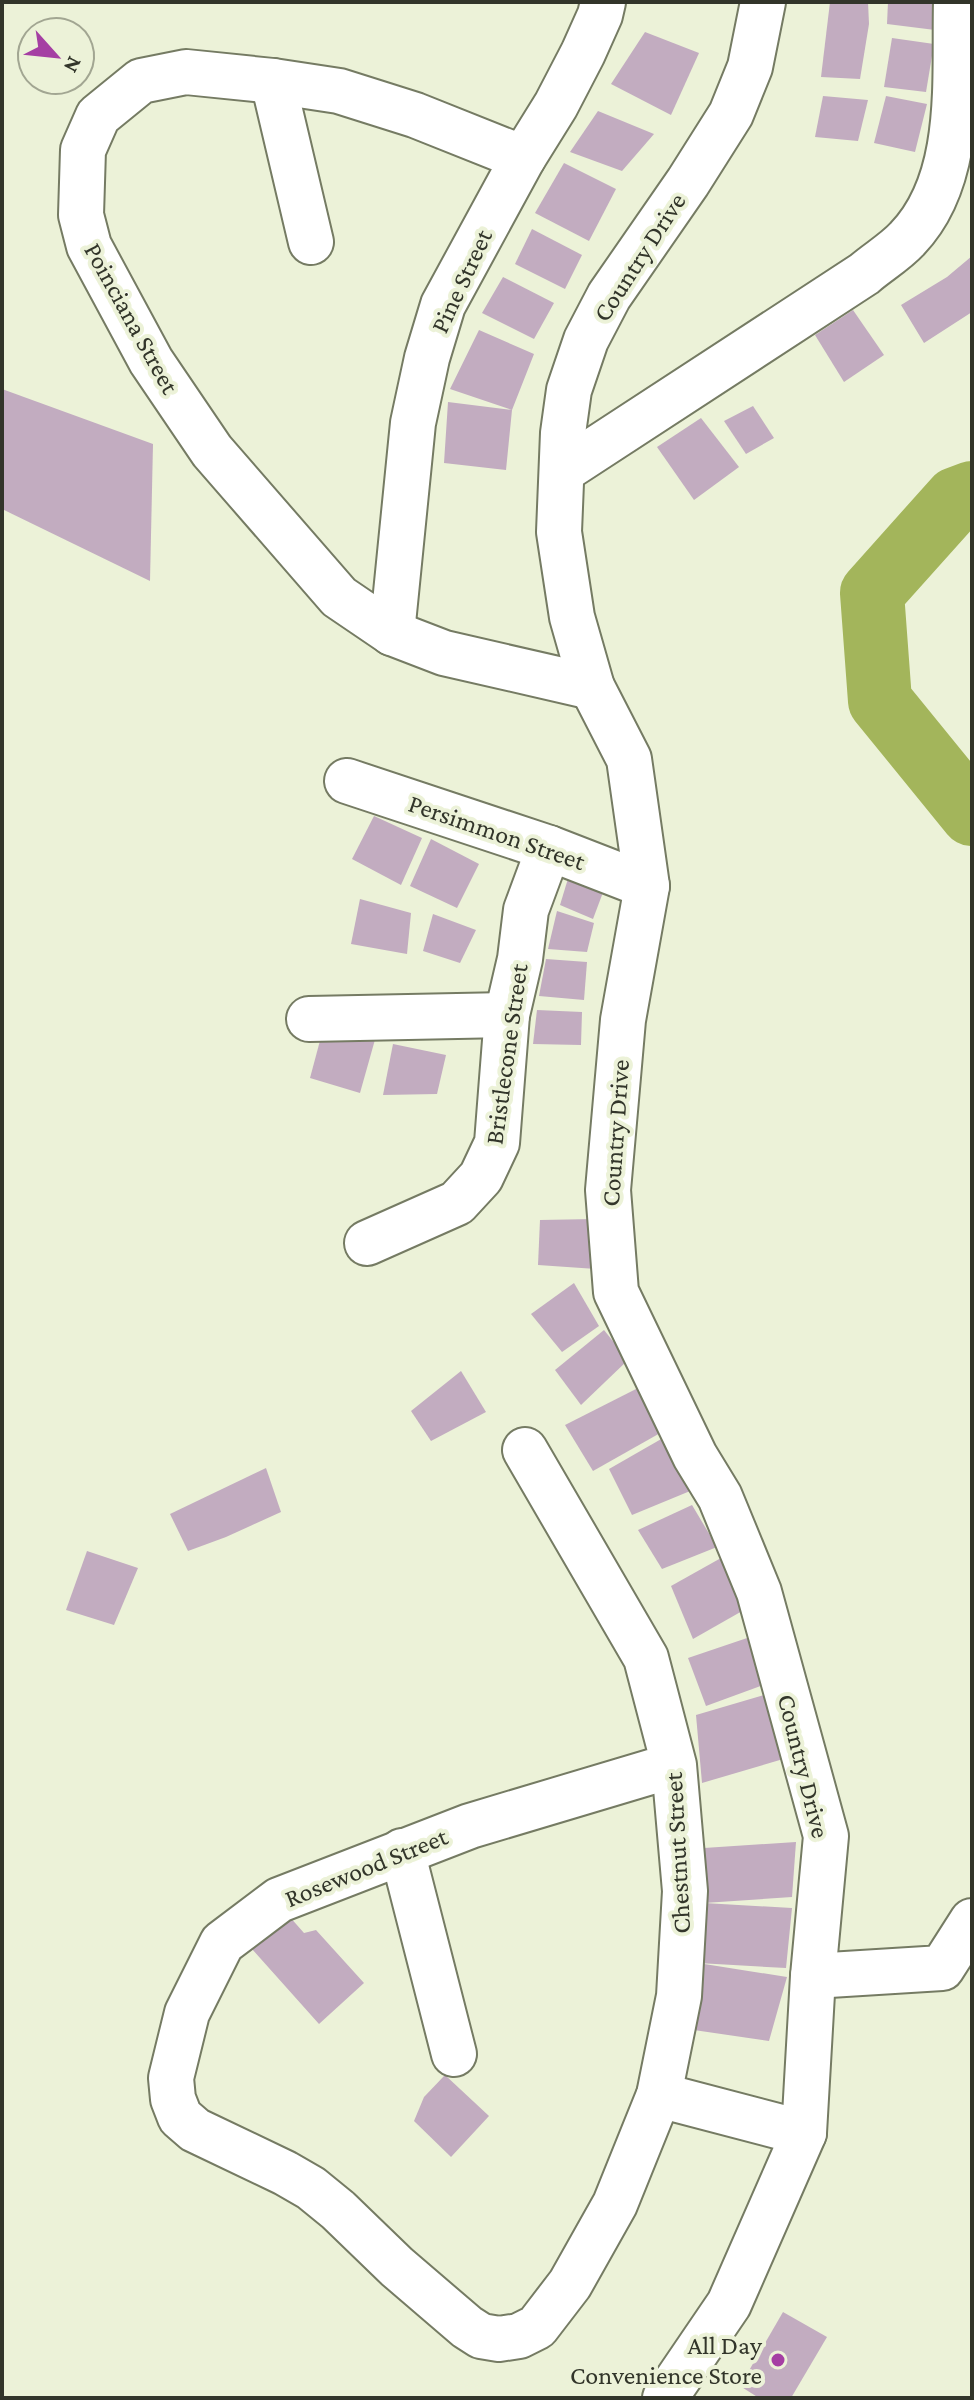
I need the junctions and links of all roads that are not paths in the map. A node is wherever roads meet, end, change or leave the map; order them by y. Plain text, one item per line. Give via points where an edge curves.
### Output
1 (603, 2) edge
2 (763, 2) edge
3 (956, 2) edge
4 (273, 81) junction
5 (523, 158) junction
6 (311, 242) dead end
7 (562, 471) junction
8 (392, 633) junction
9 (592, 687) junction
10 (347, 781) dead end
11 (549, 848) junction
12 (647, 886) junction
13 (507, 1015) junction
14 (309, 1019) dead end
15 (367, 1243) dead end
16 (525, 1450) dead end
17 (674, 1765) junction
18 (402, 1851) junction
19 (972, 1921) edge
20 (813, 1976) junction
21 (454, 2054) dead end
22 (659, 2095) junction
23 (804, 2133) junction
24 (467, 2327) joint
25 (665, 2398) edge

1 - 5 street, Pine Street via 583,53
2 - 7 street, Country Drive via 750,67 731,114 609,296 586,340 569,390
3 - 7 street via 949,160 932,203 908,238 864,274
4 - 5 street, Poinciana Street via 339,91
4 - 6 street
4 - 8 street, Poinciana Street via 186,72 141,81 98,116 83,150 81,215 89,246 143,349 212,451 339,597
5 - 8 street, Pine Street via 443,305 427,358 413,423
7 - 9 street, Country Drive via 559,532 572,617
8 - 9 street, Poinciana Street via 444,653
9 - 12 street, Country Drive via 629,759
10 - 11 street, Persimmon Street
11 - 12 street, Persimmon Street
11 - 13 street, Bristlecone Street via 526,910
12 - 20 street, Country Drive via 623,1020 608,1190 616,1292 720,1497 759,1592 826,1836
13 - 14 street
13 - 15 street, Bristlecone Street via 497,1143 481,1177 457,1203
16 - 17 street, Chestnut Street via 646,1658
17 - 18 street, Rosewood Street
17 - 22 street, Chestnut Street via 685,1891 679,1996
18 - 21 street
18 - 24 street, Rosewood Street via 279,1900 222,1943 187,2013 171,2078 173,2099 180,2117 195,2130 311,2188
19 - 20 street via 942,1968
20 - 23 street, Country Drive
22 - 23 street
22 - 24 street, Chestnut Street via 615,2204 570,2284 537,2327 499,2339
23 - 25 street, Country Drive via 729,2304

